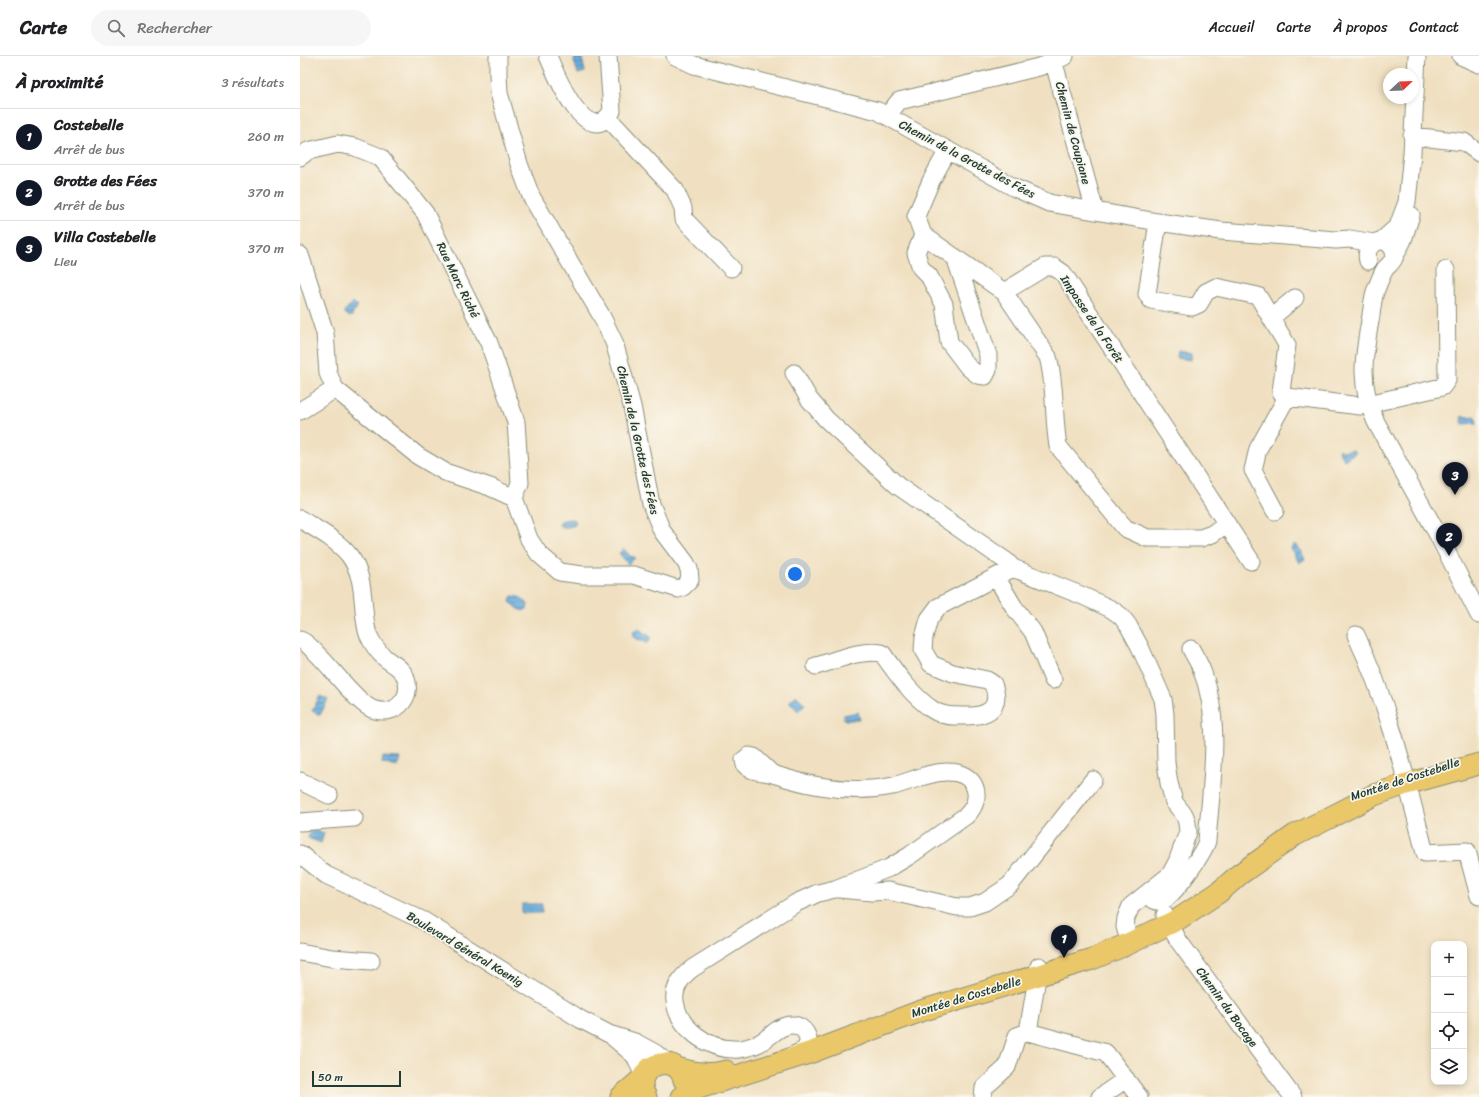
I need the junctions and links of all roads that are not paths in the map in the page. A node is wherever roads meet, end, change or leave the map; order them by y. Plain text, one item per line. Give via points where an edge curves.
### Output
1 (498, 56) edge
2 (548, 56) edge
3 (608, 56) edge
4 (675, 56) edge
5 (1417, 56) edge
6 (1461, 56) edge
7 (1057, 58) edge
8 (1479, 64) edge
9 (887, 116) junction
10 (608, 118) junction
11 (1412, 136) junction
12 (948, 150) junction
13 (1412, 153) junction
14 (1479, 153) edge
15 (300, 157) edge
16 (1095, 211) junction
17 (1158, 222) junction
18 (923, 235) junction
19 (1336, 240) junction
20 (1378, 242) junction
21 (300, 255) edge
22 (955, 257) junction
23 (1380, 263) junction
24 (731, 268) dead end
25 (1446, 270) dead end
26 (1004, 292) junction
27 (1295, 298) dead end
28 (1271, 318) junction
29 (794, 373) dead end
30 (335, 389) junction
31 (1287, 397) junction
32 (1368, 404) junction
33 (300, 411) edge
34 (514, 498) junction
35 (1275, 511) dead end
36 (300, 518) edge
37 (1226, 524) junction
38 (1251, 561) dead end
39 (1013, 568) junction
40 (996, 577) junction
41 (1479, 615) edge
42 (1356, 635) dead end
43 (300, 640) edge
44 (1191, 649) dead end
45 (816, 666) dead end
46 (1054, 680) dead end
47 (1479, 755) edge
48 (1479, 764) edge
49 (770, 772) dead end
50 (1093, 780) dead end
51 (1406, 780) junction
52 (300, 781) edge
53 (329, 795) dead end
54 (354, 818) dead end
55 (300, 822) edge
56 (303, 859) edge
57 (835, 889) junction
58 (1146, 894) junction
59 (1479, 896) edge
60 (1167, 920) junction
61 (1129, 938) junction
62 (300, 952) edge
63 (371, 961) dead end
64 (1038, 970) junction
65 (1028, 1032) junction
66 (610, 1034) junction
67 (808, 1043) junction
68 (671, 1065) junction
69 (768, 1066) junction
70 (1126, 1079) junction
71 (644, 1084) edge
72 (620, 1097) edge
73 (681, 1097) edge
74 (982, 1097) edge
75 (1100, 1097) edge
76 (1139, 1097) edge
77 (1293, 1097) edge

1 - 34 street, Chemin de la Grotte des Fées via 499,93 524,180 614,342 632,406 651,504 662,531 686,563 690,580 678,589 634,575 582,575 560,572 539,554 529,539
2 - 10 street via 565,92 584,118 597,123
3 - 10 street via 612,111
4 - 9 street, Chemin de la Grotte des Fées via 694,65 878,111
5 - 11 street
6 - 8 street
7 - 9 street via 899,101
7 - 16 street, Chemin de Coupiane
9 - 12 street, Chemin de la Grotte des Fées
10 - 24 street via 675,190 683,208 684,219
11 - 13 street
11 - 14 street via 1464,142
12 - 16 street, Chemin de la Grotte des Fées via 1015,188 1049,203
12 - 18 street via 916,216
13 - 20 street via 1405,210 1398,226
13 - 23 street via 1414,204 1408,228
15 - 34 street, Rue Marc Riché via 308,151 338,144 355,146 380,157 425,213 489,343 516,422 520,482
16 - 17 street, Chemin de la Grotte des Fées
17 - 19 street, Chemin de la Grotte des Fées via 1221,231
17 - 28 street via 1147,294 1151,300 1192,307 1198,304 1206,292 1216,288 1258,296
18 - 22 street
18 - 22 street via 916,253 921,268 929,276 944,304 948,342 968,367 978,375 984,376 988,370 988,356
19 - 20 street, Chemin de la Grotte des Fées
19 - 23 street, Chemin de la Grotte des Fées
20 - 23 street via 1391,246
20 - 23 street via 1368,249 1367,257
21 - 30 street via 325,333 328,373
22 - 26 street
23 - 32 street via 1364,352
25 - 32 street via 1448,380 1442,387
26 - 37 street, Impasse de la Forêt via 1046,267 1054,267 1063,273
26 - 37 street via 1048,357 1058,446 1125,528 1147,538 1200,538 1212,534
27 - 28 street
28 - 31 street via 1287,346 1281,392
29 - 39 street via 809,399 826,419 898,486
30 - 33 street
30 - 34 street via 418,456 445,472
31 - 32 street via 1360,406
31 - 35 street via 1258,449 1253,470
32 - 41 street
36 - 43 street via 337,543 349,555 362,586 367,632 373,645 404,674 408,686 407,696 400,705 389,710 375,710 363,704 320,655
37 - 38 street, Impasse de la Forêt
39 - 40 street
39 - 58 street via 1084,596 1120,616 1140,647 1163,699 1169,783 1174,802 1185,816 1188,832 1170,875
40 - 45 street via 938,607 929,619 924,637 924,650 931,664 993,684 996,696 991,709 985,714 947,716 934,711 912,692 882,653 858,654
40 - 46 street via 1033,632
42 - 51 street via 1380,691
44 - 58 street via 1205,679 1212,718 1214,753 1207,841 1202,853 1164,900 1157,902
47 - 51 main road, Montée de Costebelle
48 - 51 main road, Montée de Costebelle
49 - 57 street via 795,781 821,786 862,789 892,786 948,772 962,774 977,789 976,802 967,815 909,856 889,868
50 - 57 street via 1010,885 985,902 970,907 957,907 888,891
51 - 59 street via 1425,852 1467,851
51 - 60 main road, Montée de Costebelle via 1295,835 1240,874 1215,886
52 - 53 street
54 - 55 street
56 - 66 street, Boulevard Général Koenig via 326,875 424,921 580,1019
57 - 67 street via 796,903 693,968 682,978 674,997 675,1006 689,1030 713,1044 733,1050 749,1047 777,1030 793,1025 805,1030
58 - 61 street via 1131,906 1125,922
60 - 61 main road, Montée de Costebelle
60 - 77 street, Chemin du Bocage via 1178,940
61 - 64 main road, Montée de Costebelle via 1091,948
62 - 63 street
64 - 65 street
64 - 67 main road, Montée de Costebelle via 984,979 929,1003
64 - 69 main road, Montée de Costebelle
65 - 70 street via 1106,1053
65 - 74 street via 1017,1036 1007,1067 984,1088
66 - 68 street, Boulevard Général Koenig via 635,1042
66 - 71 street, Boulevard Général Koenig via 634,1055
67 - 68 main road, Montée de Costebelle via 722,1072 690,1072
67 - 69 street via 804,1050 776,1060
68 - 71 main road via 653,1066 646,1072
68 - 73 main road via 683,1076 685,1087
69 - 73 main road, Montée de Costebelle via 699,1088
70 - 75 street
70 - 76 street
71 - 72 main road

